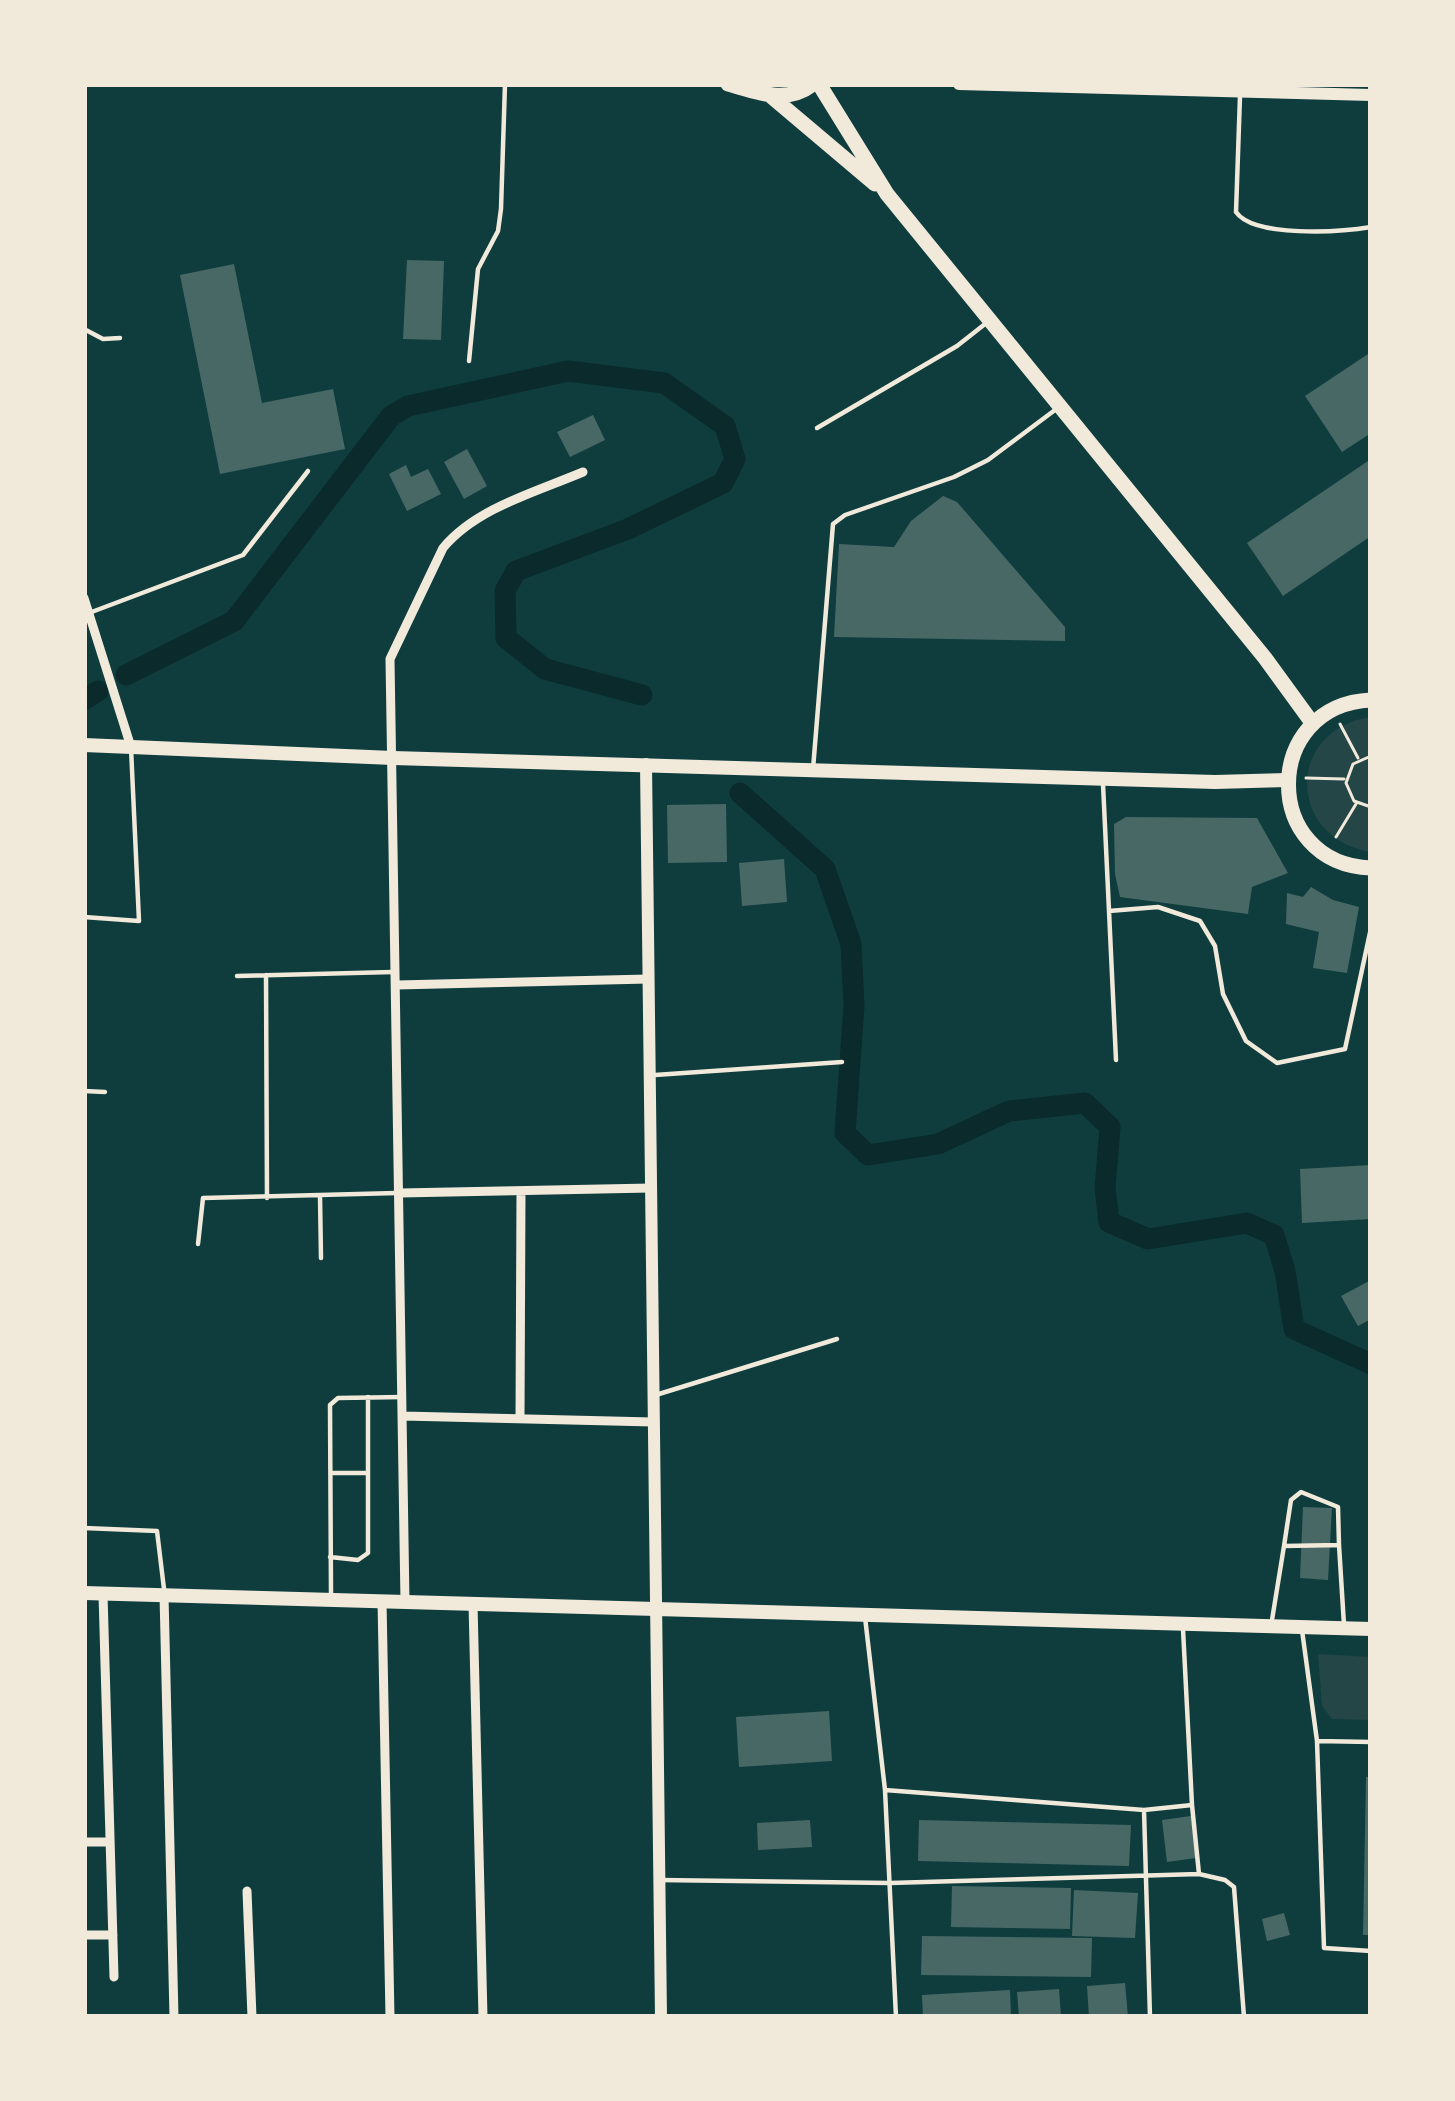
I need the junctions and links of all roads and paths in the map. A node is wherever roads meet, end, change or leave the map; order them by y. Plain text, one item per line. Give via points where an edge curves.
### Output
1 (505, 84) edge
2 (728, 84) edge
3 (816, 84) edge
4 (959, 84) edge
5 (998, 85) edge
6 (1240, 92) junction
7 (1371, 95) edge
8 (772, 97) junction
9 (887, 194) junction
10 (1371, 227) edge
11 (990, 320) junction
12 (84, 329) edge
13 (120, 338) dead end
14 (470, 361) dead end
15 (1060, 406) junction
16 (817, 428) dead end
17 (308, 471) dead end
18 (583, 472) dead end
19 (84, 598) edge
20 (89, 613) junction
21 (1371, 700) edge
22 (1332, 710) junction
23 (1313, 724) junction
24 (84, 746) edge
25 (131, 747) junction
26 (1371, 756) edge
27 (393, 758) junction
28 (1358, 760) junction
29 (646, 764) junction
30 (813, 769) junction
31 (1102, 778) junction
32 (1288, 779) junction
33 (1346, 779) junction
34 (1357, 803) junction
35 (1371, 807) edge
36 (1325, 854) junction
37 (1371, 868) edge
38 (1109, 911) junction
39 (84, 917) edge
40 (1371, 928) edge
41 (396, 972) junction
42 (266, 975) junction
43 (237, 976) dead end
44 (648, 979) junction
45 (397, 986) junction
46 (1116, 1060) dead end
47 (842, 1062) dead end
48 (650, 1076) junction
49 (84, 1091) edge
50 (105, 1092) dead end
51 (650, 1188) junction
52 (521, 1192) junction
53 (400, 1193) junction
54 (320, 1196) junction
55 (267, 1198) junction
56 (198, 1244) dead end
57 (321, 1258) dead end
58 (837, 1339) dead end
59 (653, 1395) junction
60 (368, 1397) junction
61 (403, 1397) junction
62 (403, 1417) junction
63 (520, 1419) junction
64 (653, 1421) junction
65 (329, 1473) junction
66 (367, 1473) junction
67 (84, 1528) edge
68 (1339, 1545) junction
69 (1284, 1546) junction
70 (330, 1557) junction
71 (84, 1593) edge
72 (104, 1594) junction
73 (164, 1595) junction
74 (331, 1600) junction
75 (382, 1601) junction
76 (405, 1602) junction
77 (473, 1604) junction
78 (656, 1610) junction
79 (865, 1615) junction
80 (1182, 1624) junction
81 (1271, 1626) junction
82 (1302, 1627) junction
83 (1344, 1628) junction
84 (1371, 1629) edge
85 (1317, 1741) junction
86 (1371, 1742) edge
87 (885, 1790) junction
88 (1192, 1805) junction
89 (1144, 1810) junction
90 (110, 1841) junction
91 (84, 1842) edge
92 (1144, 1874) junction
93 (1199, 1874) junction
94 (659, 1880) junction
95 (890, 1883) junction
96 (247, 1891) dead end
97 (84, 1934) edge
98 (113, 1935) junction
99 (1371, 1951) edge
100 (114, 1977) dead end
101 (174, 2017) edge
102 (252, 2017) edge
103 (390, 2017) edge
104 (483, 2017) edge
105 (661, 2017) edge
106 (896, 2017) edge
107 (1150, 2017) edge
108 (1244, 2017) edge

1 - 14 lane via 501,209 478,269
2 - 8 main road
3 - 8 main road
3 - 9 main road
4 - 5 street
5 - 6 street
6 - 7 street
6 - 10 lane via 1238,217 1262,228
8 - 9 main road
9 - 11 main road
11 - 15 main road
11 - 16 lane
12 - 13 lane
15 - 23 main road
15 - 30 lane via 988,460 833,524
17 - 20 lane via 243,555
18 - 27 street via 484,514 443,548 390,659
19 - 20 street
20 - 25 street
21 - 22 main road
22 - 23 main road
22 - 28 path
23 - 32 main road via 1292,755
24 - 25 main road
25 - 27 main road
25 - 39 lane via 139,921
26 - 28 path
27 - 29 main road
27 - 41 street
28 - 33 path
29 - 30 main road
29 - 44 street
30 - 31 main road
31 - 32 main road
31 - 38 lane
32 - 33 path
32 - 36 main road via 1293,815
33 - 34 path
34 - 35 path
34 - 36 path
36 - 37 main road
38 - 40 lane via 1159,907 1199,921 1246,1041 1277,1064 1345,1049
38 - 46 lane
41 - 42 lane
41 - 45 street
42 - 43 lane
42 - 55 lane
44 - 45 street
44 - 48 street
45 - 53 street
47 - 48 lane
48 - 51 street
49 - 50 lane
51 - 52 street
51 - 59 street
52 - 53 street
52 - 63 street
53 - 54 lane
53 - 61 street
54 - 55 lane
54 - 57 lane
55 - 56 lane via 203,1198
58 - 59 lane
59 - 64 street
60 - 61 lane
60 - 65 lane via 330,1405
60 - 66 lane
61 - 62 street
62 - 63 street
62 - 76 street
63 - 64 street
64 - 78 street
65 - 66 lane
65 - 70 lane
66 - 70 lane via 368,1552 358,1560
67 - 73 lane via 157,1531
68 - 69 lane
68 - 69 lane via 1338,1507 1300,1492 1291,1500
68 - 83 lane
69 - 81 lane
70 - 74 lane
71 - 72 main road
72 - 73 main road
72 - 90 street
73 - 74 main road
73 - 101 street
74 - 75 main road
75 - 76 main road
75 - 103 street
76 - 77 main road
77 - 78 main road
77 - 104 street
78 - 79 main road
78 - 94 street
79 - 80 main road
79 - 87 lane
80 - 81 main road
80 - 88 lane
81 - 82 main road
82 - 83 main road
82 - 85 lane
83 - 84 main road
85 - 86 lane
85 - 99 lane via 1324,1948
87 - 89 lane
87 - 95 lane
88 - 89 lane
88 - 93 lane
89 - 92 lane
90 - 91 street
90 - 98 street
92 - 93 lane
92 - 95 lane
92 - 107 lane
93 - 108 lane via 1234,1887
94 - 95 lane
94 - 105 street
95 - 106 lane
96 - 102 street
97 - 98 street
98 - 100 street

